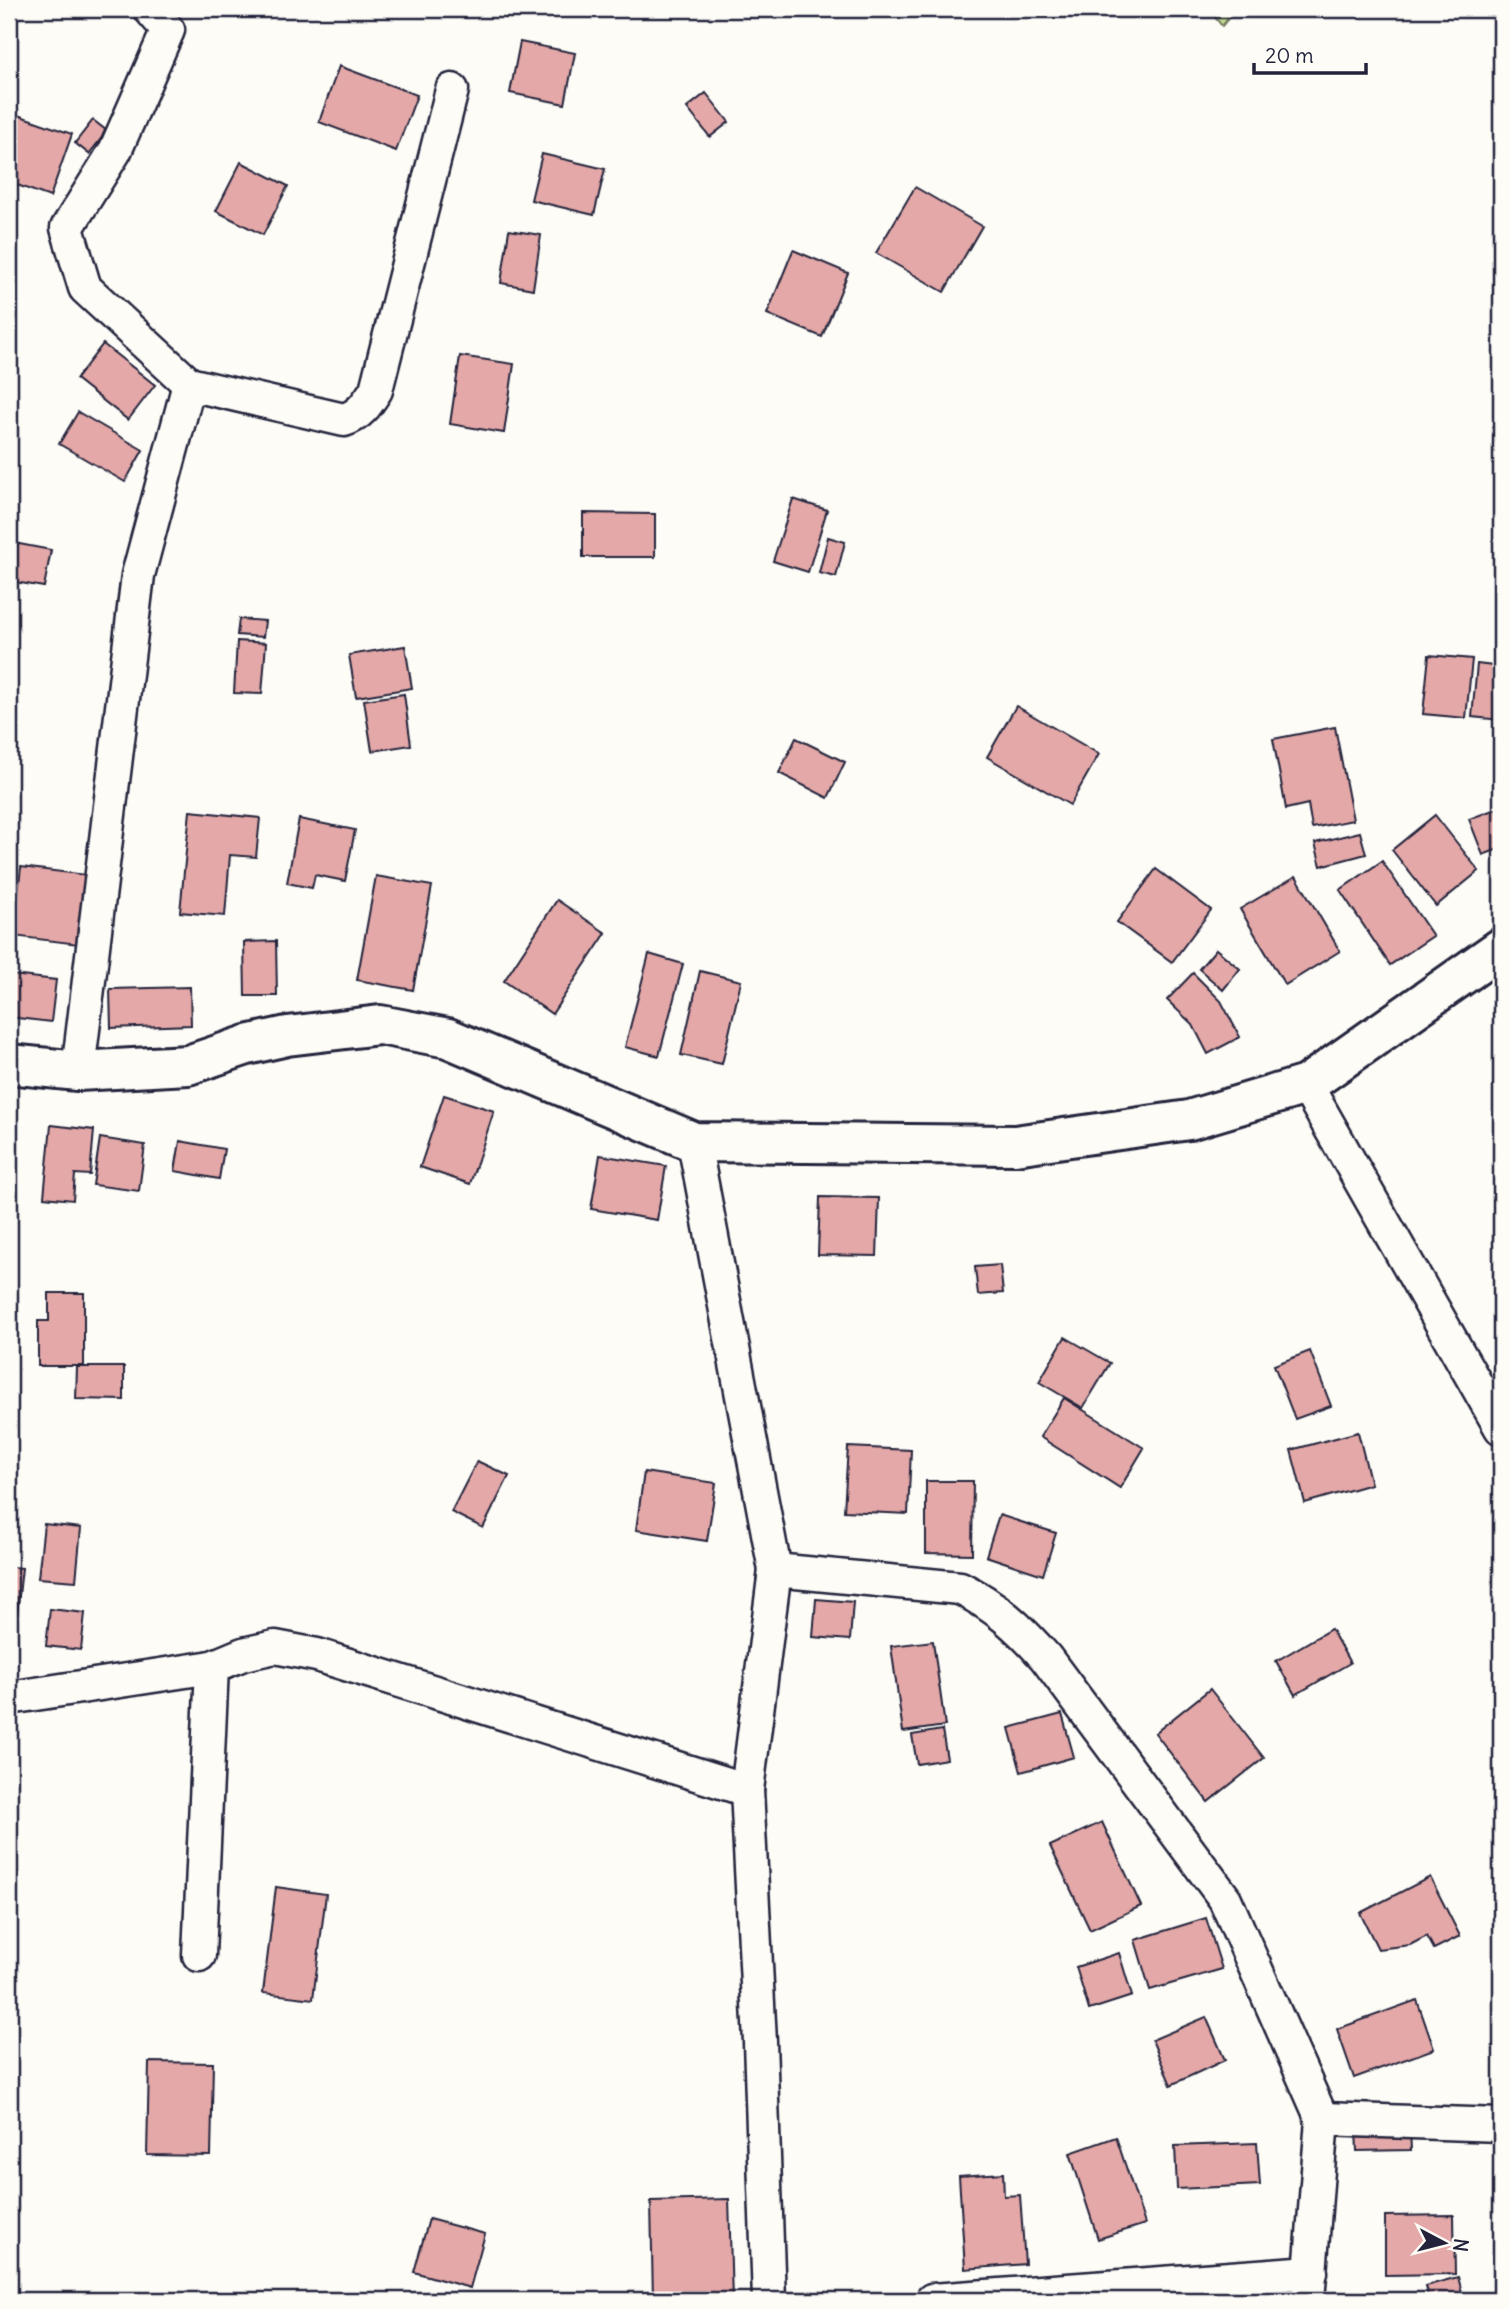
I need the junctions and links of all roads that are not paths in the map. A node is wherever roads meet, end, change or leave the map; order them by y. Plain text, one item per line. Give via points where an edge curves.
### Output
1 (149, 9) edge
2 (452, 90) dead end
3 (188, 384) junction
4 (1501, 948) edge
5 (9, 1064) edge
6 (78, 1071) junction
7 (1306, 1085) junction
8 (694, 1142) junction
9 (1501, 1428) edge
10 (775, 1570) junction
11 (212, 1667) junction
12 (9, 1698) edge
13 (747, 1790) junction
14 (199, 1955) dead end
15 (1322, 2119) junction
16 (1501, 2125) edge
17 (1310, 2286) edge
18 (769, 2300) edge
19 (932, 2300) edge

1 - 3 street via 168,30 115,151 67,228 85,288
2 - 3 street via 376,390 362,410 344,419
3 - 6 street via 138,575
4 - 7 street
5 - 6 street
6 - 8 street via 188,1065 287,1036 380,1025 448,1038
7 - 8 street via 1188,1120 1015,1145
7 - 9 street
8 - 10 street
10 - 13 street
10 - 15 street via 960,1588 983,1599 1024,1632 1224,1899
11 - 12 street
11 - 13 street via 275,1647 317,1655
11 - 14 street
13 - 18 street
15 - 16 street
15 - 17 street
17 - 19 street

